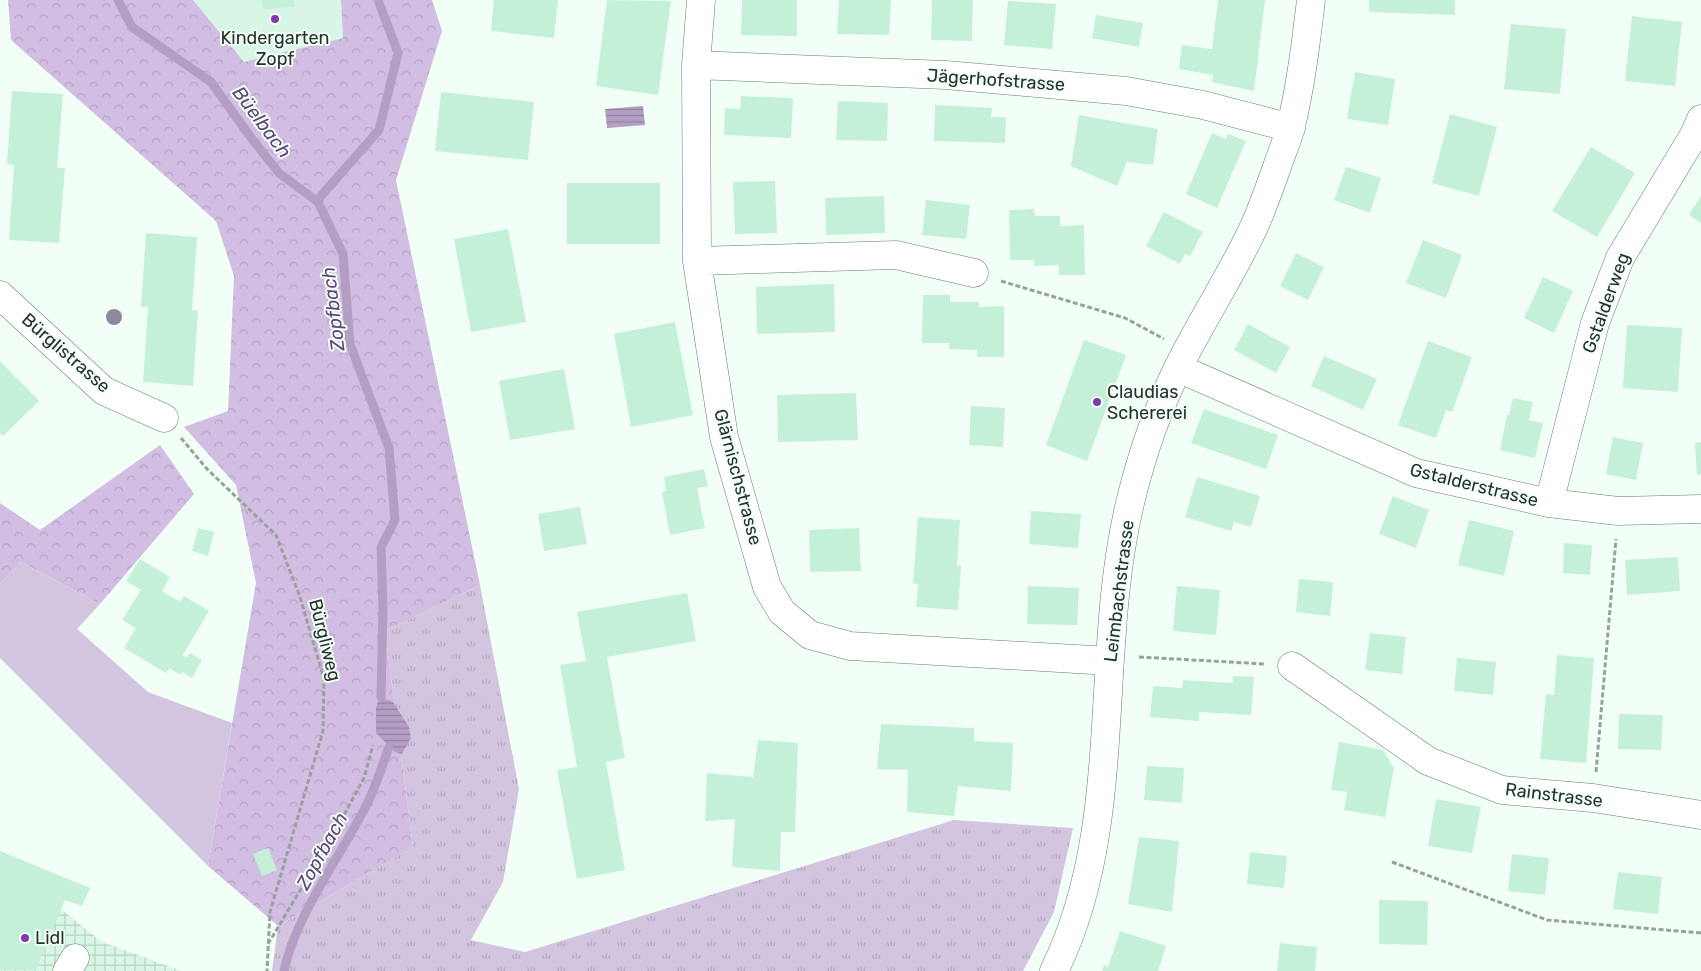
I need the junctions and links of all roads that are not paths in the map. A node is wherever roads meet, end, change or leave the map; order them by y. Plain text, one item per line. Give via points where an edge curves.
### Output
1 (701, 0) edge
2 (1311, 0) edge
3 (696, 65) junction
4 (1701, 119) edge
5 (1290, 128) junction
6 (697, 261) junction
7 (974, 273) road end
8 (0, 295) edge
9 (1175, 355) junction
10 (164, 418) road end
11 (1549, 503) junction
12 (1701, 509) edge
13 (1120, 658) junction
14 (1292, 666) road end
15 (1701, 816) edge
16 (1054, 971) edge

1 - 3 street, Glärnischstrasse
2 - 5 street, Leimbachstrasse via 1305,54
3 - 5 street, Jägerhofstrasse via 946,76 1126,91 1203,105
3 - 6 street, Glärnischstrasse
4 - 11 street, Gstalderweg via 1620,258 1595,322
5 - 9 street, Leimbachstrasse via 1252,231
6 - 7 street via 896,255
6 - 13 street, Glärnischstrasse via 724,438 767,587 782,612 810,635 850,646
8 - 10 street, Bürglistrasse via 104,391
9 - 11 street, Gstalderstrasse via 1416,473
9 - 13 street, Leimbachstrasse via 1132,496 1120,553 1112,625
11 - 12 street, Gstalderstrasse via 1618,511
13 - 16 street, Leimbachstrasse via 1099,812 1083,893
14 - 15 street, Rainstrasse via 1428,761 1502,790 1593,798

